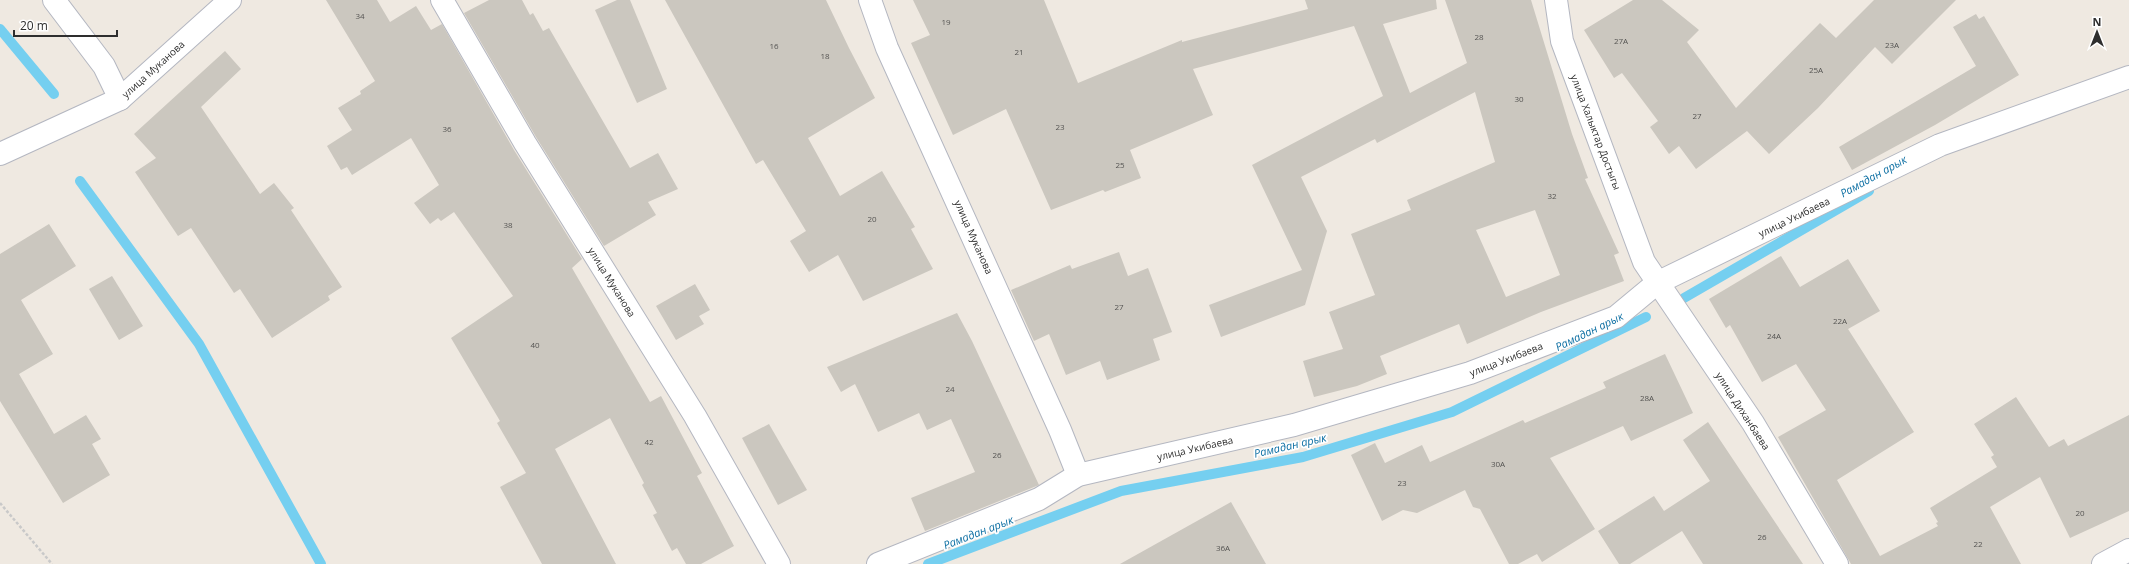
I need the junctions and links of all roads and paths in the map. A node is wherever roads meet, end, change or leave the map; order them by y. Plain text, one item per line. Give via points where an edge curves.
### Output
1 (54, 0) edge
2 (230, 0) edge
3 (442, 0) edge
4 (870, 0) edge
5 (1556, 0) edge
6 (2129, 77) edge
7 (120, 99) junction
8 (0, 154) edge
9 (1644, 262) joint
10 (1657, 283) junction
11 (1078, 475) junction
12 (0, 503) edge
13 (2129, 550) edge
14 (52, 564) edge
15 (780, 564) edge
16 (878, 564) edge
17 (1837, 564) edge
18 (2104, 564) edge

1 - 7 street via 104,66
2 - 7 street, улица Муканова
3 - 15 street, улица Муканова via 525,143 695,416
4 - 11 street, улица Муканова via 887,48 1045,395
5 - 9 street, улица Халыктар Достыгы via 1562,41
6 - 10 street, улица Укибаева via 1940,145
7 - 8 street, улица Муканова
9 - 10 street, улица Диханбаева
10 - 11 street, улица Укибаева via 1616,317 1470,373 1294,425
10 - 17 street, улица Диханбаева via 1753,423
11 - 16 street, улица Укибаева via 1038,500
12 - 14 path
13 - 18 street

